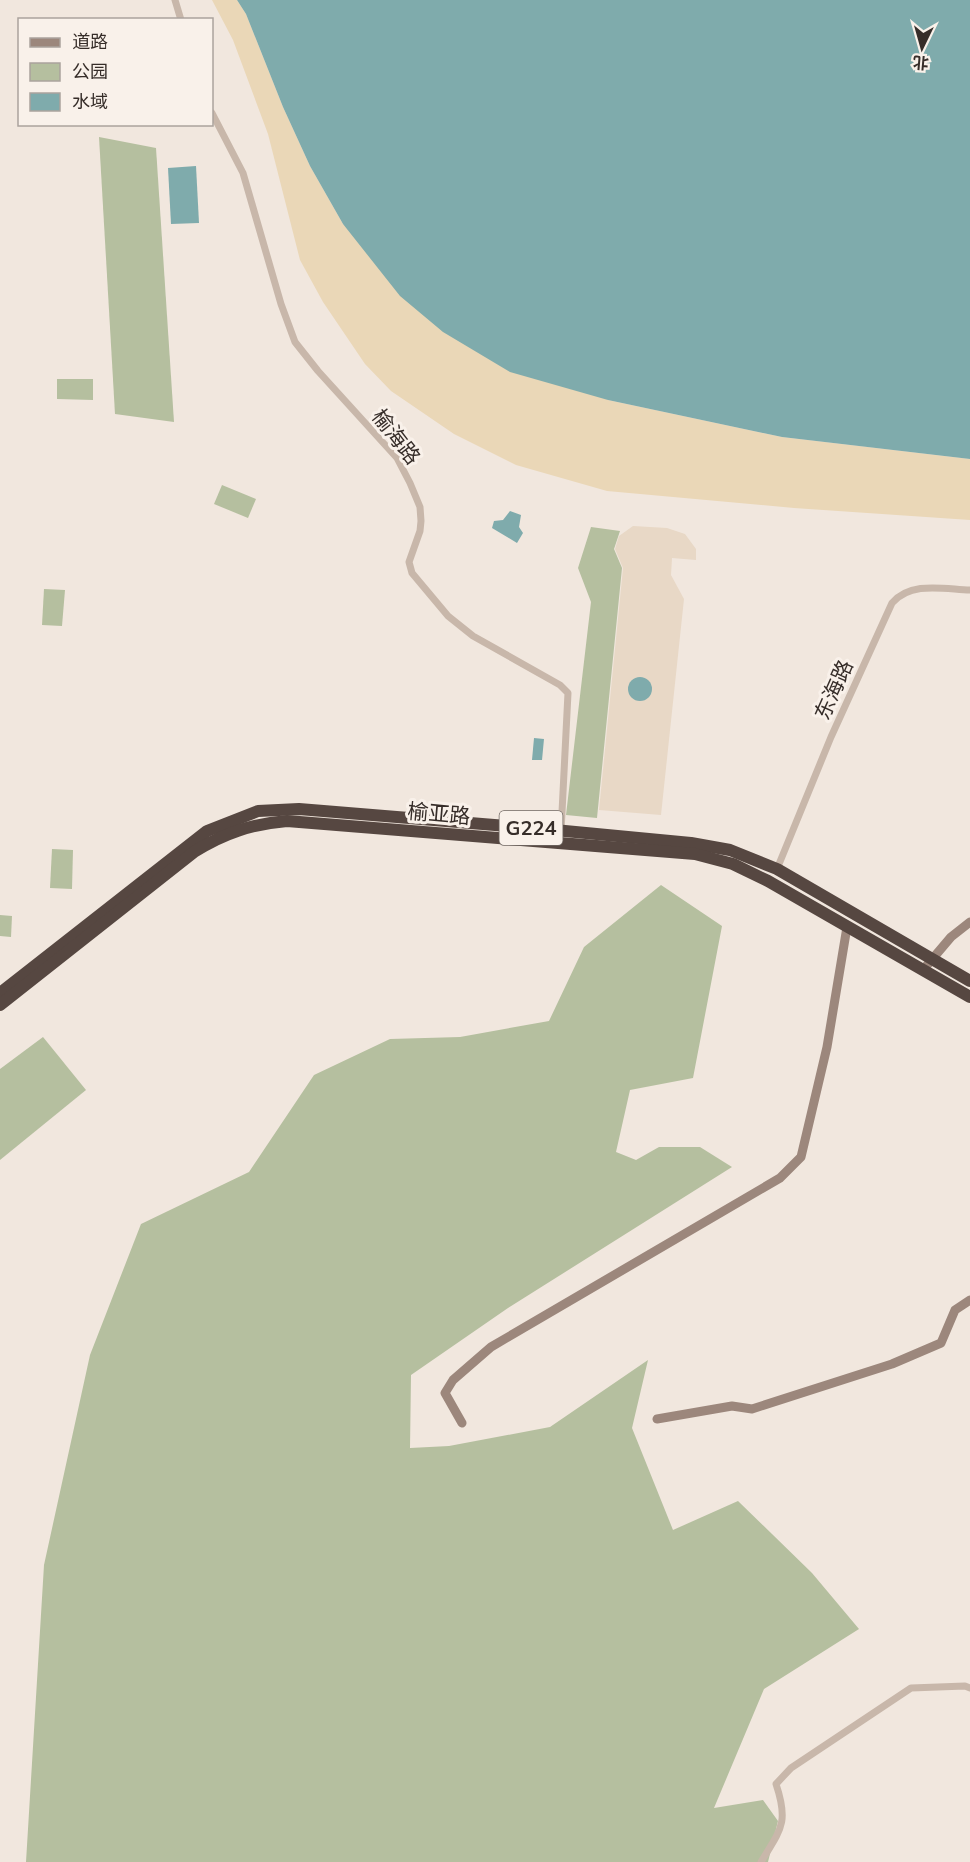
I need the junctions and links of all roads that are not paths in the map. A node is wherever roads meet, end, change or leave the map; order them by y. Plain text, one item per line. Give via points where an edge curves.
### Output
1 (175, 0) edge
2 (180, 18) edge
3 (213, 115) edge
4 (970, 590) edge
5 (561, 837) junction
6 (777, 869) junction
7 (970, 922) edge
8 (847, 927) junction
9 (932, 960) junction
10 (923, 970) junction
11 (970, 981) edge
12 (0, 993) edge
13 (970, 998) edge
14 (0, 1005) edge
15 (970, 1300) edge
16 (657, 1419) dead end
17 (462, 1423) dead end
18 (970, 1688) edge
19 (761, 1862) edge

1 - 2 street
3 - 5 street, 榆海路 via 243,173 296,342 397,458 410,483 421,521 409,562 412,573 448,616 473,636 568,693
4 - 6 street, 东海路 via 912,589 900,593 892,603
5 - 6 highway, 榆亚路 / G224 via 691,843 730,850
5 - 8 highway, 榆亚路 / G224 via 695,854 733,864
5 - 12 highway, 榆亚路 / G224 via 299,809 258,811 207,831
5 - 14 highway, 榆亚路 / G224 via 287,820 258,824 215,839 194,852
6 - 9 highway, 榆亚路 / G224
7 - 9 street
8 - 10 highway, 榆亚路 / G224
8 - 17 street via 827,1047 801,1157 780,1178 491,1347 453,1380 445,1393
9 - 10 street
9 - 11 highway, 榆亚路 / G224
10 - 13 highway, 榆亚路 / G224
15 - 16 street via 955,1310 941,1343 892,1364 752,1409 732,1406
18 - 19 street via 911,1688 791,1768 776,1784 785,1810 779,1832

